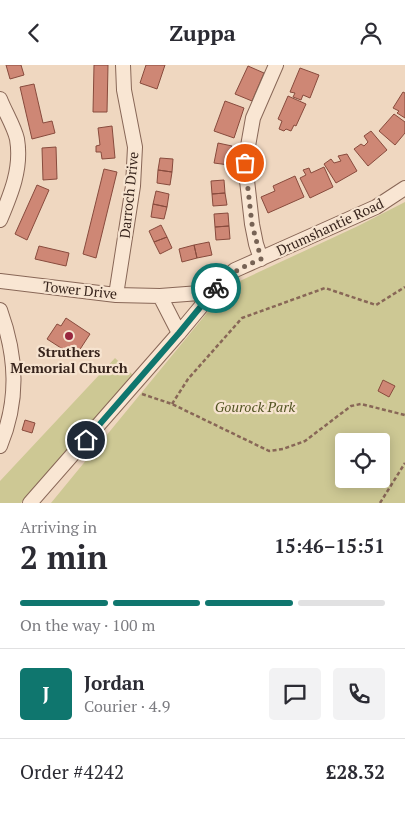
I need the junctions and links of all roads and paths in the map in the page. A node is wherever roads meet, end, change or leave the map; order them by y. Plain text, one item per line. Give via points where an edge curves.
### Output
1 (123, 65) edge
2 (276, 65) edge
3 (0, 99) edge
4 (405, 188) edge
5 (0, 220) edge
6 (261, 259) junction
7 (0, 281) edge
8 (405, 287) edge
9 (213, 292) junction
10 (116, 295) junction
11 (160, 296) junction
12 (0, 310) edge
13 (179, 333) junction
14 (129, 389) junction
15 (172, 404) junction
16 (405, 415) edge
17 (4, 427) edge
18 (0, 445) edge
19 (405, 463) edge
20 (30, 503) edge
21 (380, 503) edge

1 - 10 street, Darroch Drive via 124,90 135,147 133,187
2 - 6 street via 253,118 245,163 252,224
3 - 5 street via 17,139 18,169
4 - 6 street, Drumshantie Road via 376,207
6 - 9 street, Drumshantie Road via 235,271
7 - 10 street, Tower Drive
8 - 15 path via 376,305 325,288 242,318 188,379
9 - 11 street, Tower Drive
9 - 13 street, Drumshantie Road
10 - 11 street, Tower Drive
11 - 13 street
12 - 17 street via 14,377 13,397
13 - 14 street, Drumshantie Road
14 - 15 path
14 - 20 street, Drumshantie Road
15 - 16 path via 269,451 305,441 351,406 362,404
17 - 18 street
19 - 21 path

